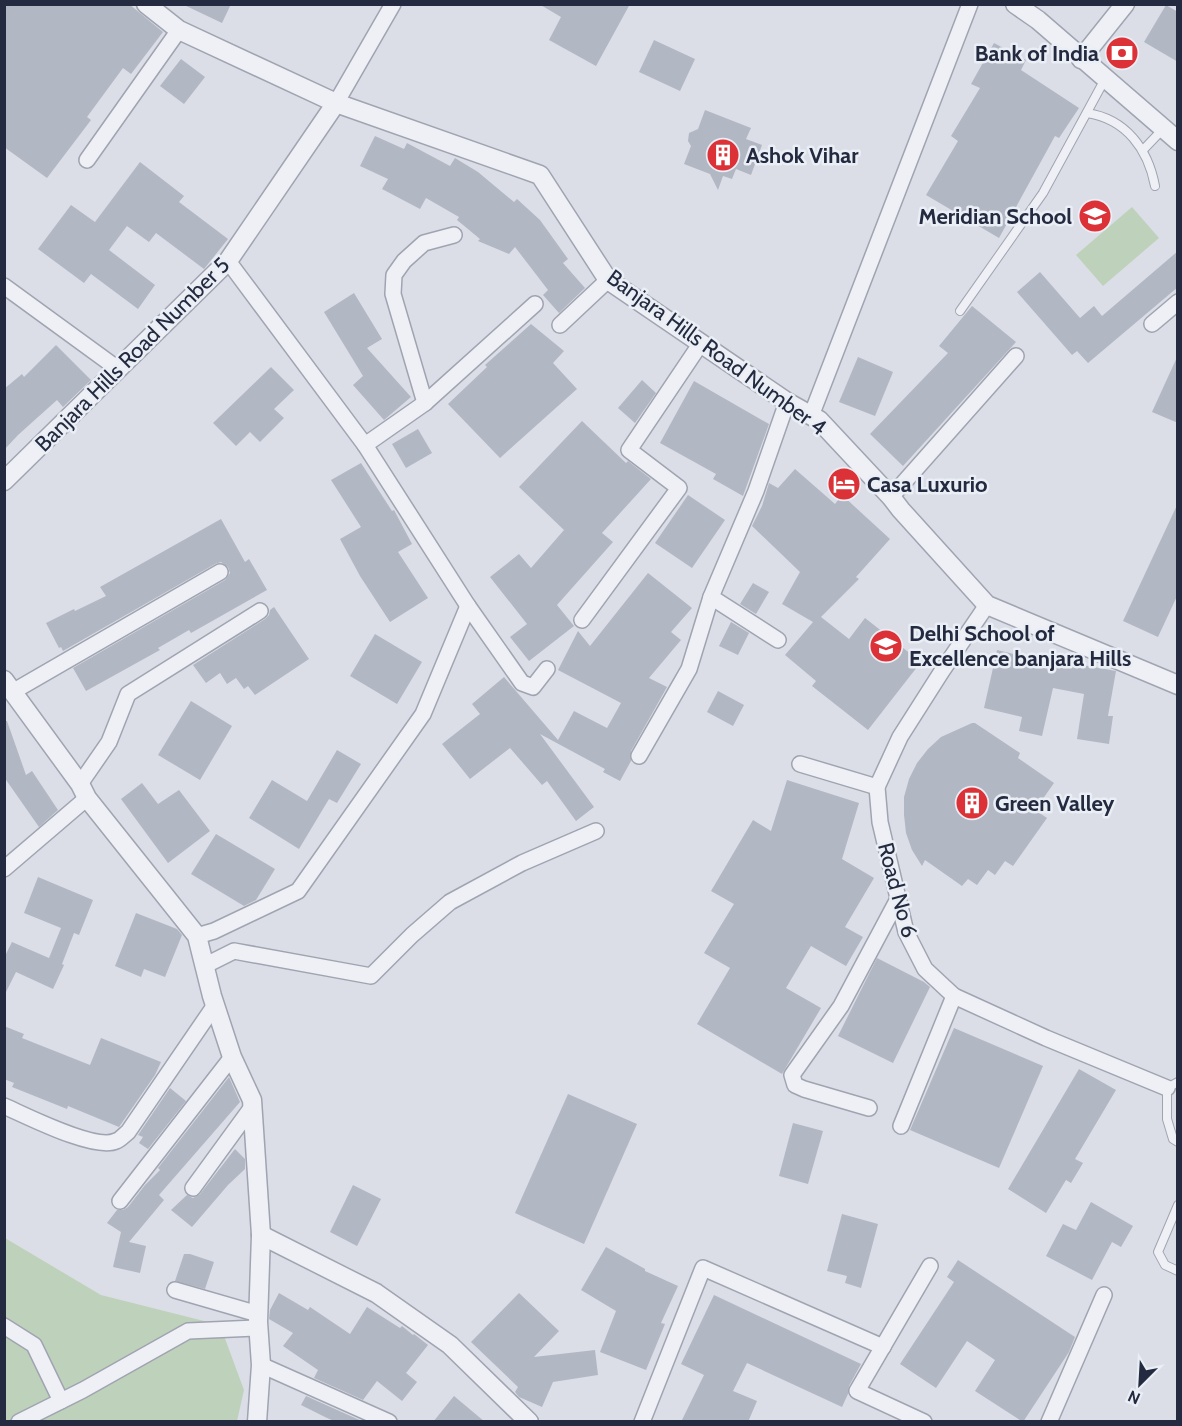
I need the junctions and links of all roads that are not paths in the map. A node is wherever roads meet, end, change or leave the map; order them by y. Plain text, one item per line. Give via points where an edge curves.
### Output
1 (146, 4) edge
2 (393, 4) edge
3 (970, 4) edge
4 (1015, 4) edge
5 (1125, 4) edge
6 (179, 30) junction
7 (1080, 59) junction
8 (1105, 79) junction
9 (336, 103) junction
10 (1087, 113) junction
11 (1163, 129) junction
12 (1178, 141) edge
13 (1143, 150) junction
14 (87, 160) dead end
15 (1155, 186) dead end
16 (454, 235) dead end
17 (228, 261) junction
18 (608, 280) junction
19 (4, 286) edge
20 (1178, 302) edge
21 (535, 304) dead end
22 (960, 311) dead end
23 (1152, 324) dead end
24 (560, 325) dead end
25 (702, 343) junction
26 (1016, 356) dead end
27 (118, 369) junction
28 (787, 402) junction
29 (424, 403) junction
30 (811, 416) junction
31 (366, 445) junction
32 (4, 481) edge
33 (891, 497) junction
34 (220, 572) dead end
35 (711, 597) junction
36 (468, 606) junction
37 (987, 606) junction
38 (260, 611) dead end
39 (582, 620) dead end
40 (778, 640) dead end
41 (547, 669) dead end
42 (1178, 685) edge
43 (9, 686) edge
44 (639, 756) dead end
45 (800, 764) dead end
46 (877, 787) junction
47 (83, 791) junction
48 (596, 831) dead end
49 (4, 869) edge
50 (898, 898) junction
51 (197, 936) junction
52 (204, 966) junction
53 (954, 996) junction
54 (213, 1001) junction
55 (232, 1057) junction
56 (1172, 1085) edge
57 (4, 1106) edge
58 (252, 1107) junction
59 (869, 1108) dead end
60 (901, 1126) dead end
61 (1178, 1142) edge
62 (193, 1188) dead end
63 (120, 1201) dead end
64 (1178, 1205) edge
65 (261, 1235) junction
66 (930, 1266) dead end
67 (1178, 1271) edge
68 (175, 1290) dead end
69 (1104, 1295) dead end
70 (258, 1321) junction
71 (4, 1326) edge
72 (882, 1347) junction
73 (261, 1365) junction
74 (61, 1401) junction
75 (19, 1422) edge
76 (257, 1422) edge
77 (389, 1422) edge
78 (529, 1422) edge
79 (642, 1422) edge
80 (924, 1422) edge
81 (1049, 1422) edge

1 - 6 street, Banjara Hills Road Number 4
2 - 9 street
3 - 30 street
4 - 7 street
5 - 7 street
6 - 9 street, Banjara Hills Road Number 4
6 - 14 street
7 - 8 street
8 - 10 lane
8 - 11 street
9 - 17 street, Banjara Hills Road Number 5
9 - 18 street, Banjara Hills Road Number 4 via 540,175
10 - 13 lane via 1103,115
10 - 22 lane via 1043,193
11 - 12 street
11 - 13 lane
13 - 15 lane
16 - 29 street via 424,243 394,275 393,294
17 - 27 street, Banjara Hills Road Number 5
17 - 31 street
18 - 24 street
18 - 25 street, Banjara Hills Road Number 4
19 - 27 street
20 - 23 street
21 - 29 street
25 - 28 street, Banjara Hills Road Number 4
25 - 39 street via 629,450 679,488
26 - 33 street
27 - 32 street, Banjara Hills Road Number 5
28 - 30 street, Banjara Hills Road Number 4
28 - 35 street via 756,491
29 - 31 street
30 - 33 street, Banjara Hills Road Number 4
31 - 36 street
33 - 37 street, Banjara Hills Road Number 4
34 - 43 street
35 - 40 street
35 - 44 street via 689,669
36 - 41 street via 522,683 533,687
36 - 51 street via 423,714 298,891
37 - 42 street, Banjara Hills Road Number 4
37 - 46 street, Road No 6 via 900,737
38 - 47 street via 128,694
43 - 47 street
45 - 46 street
46 - 50 street, Road No 6 via 880,822
47 - 49 street
47 - 51 street
48 - 52 street via 522,863 450,902 370,976 234,951
50 - 53 street, Road No 6 via 906,932 926,969
50 - 59 street via 841,1006 792,1075 795,1084 804,1089
51 - 52 street
52 - 54 street
53 - 56 street, Road No 6 via 1046,1038
53 - 60 street
54 - 55 street
54 - 57 street via 128,1132 116,1142 100,1144 81,1139
55 - 58 street
55 - 63 street
56 - 61 lane via 1167,1119 1173,1139
58 - 62 street
58 - 65 street
64 - 67 lane via 1158,1252 1165,1266
65 - 70 street
65 - 78 street via 386,1299 450,1345
66 - 72 street
68 - 70 street
69 - 81 street
70 - 73 street
70 - 74 street via 188,1331
71 - 74 street via 34,1345
72 - 79 street via 703,1268
72 - 80 street via 857,1391
73 - 76 street
73 - 77 street
74 - 75 street

